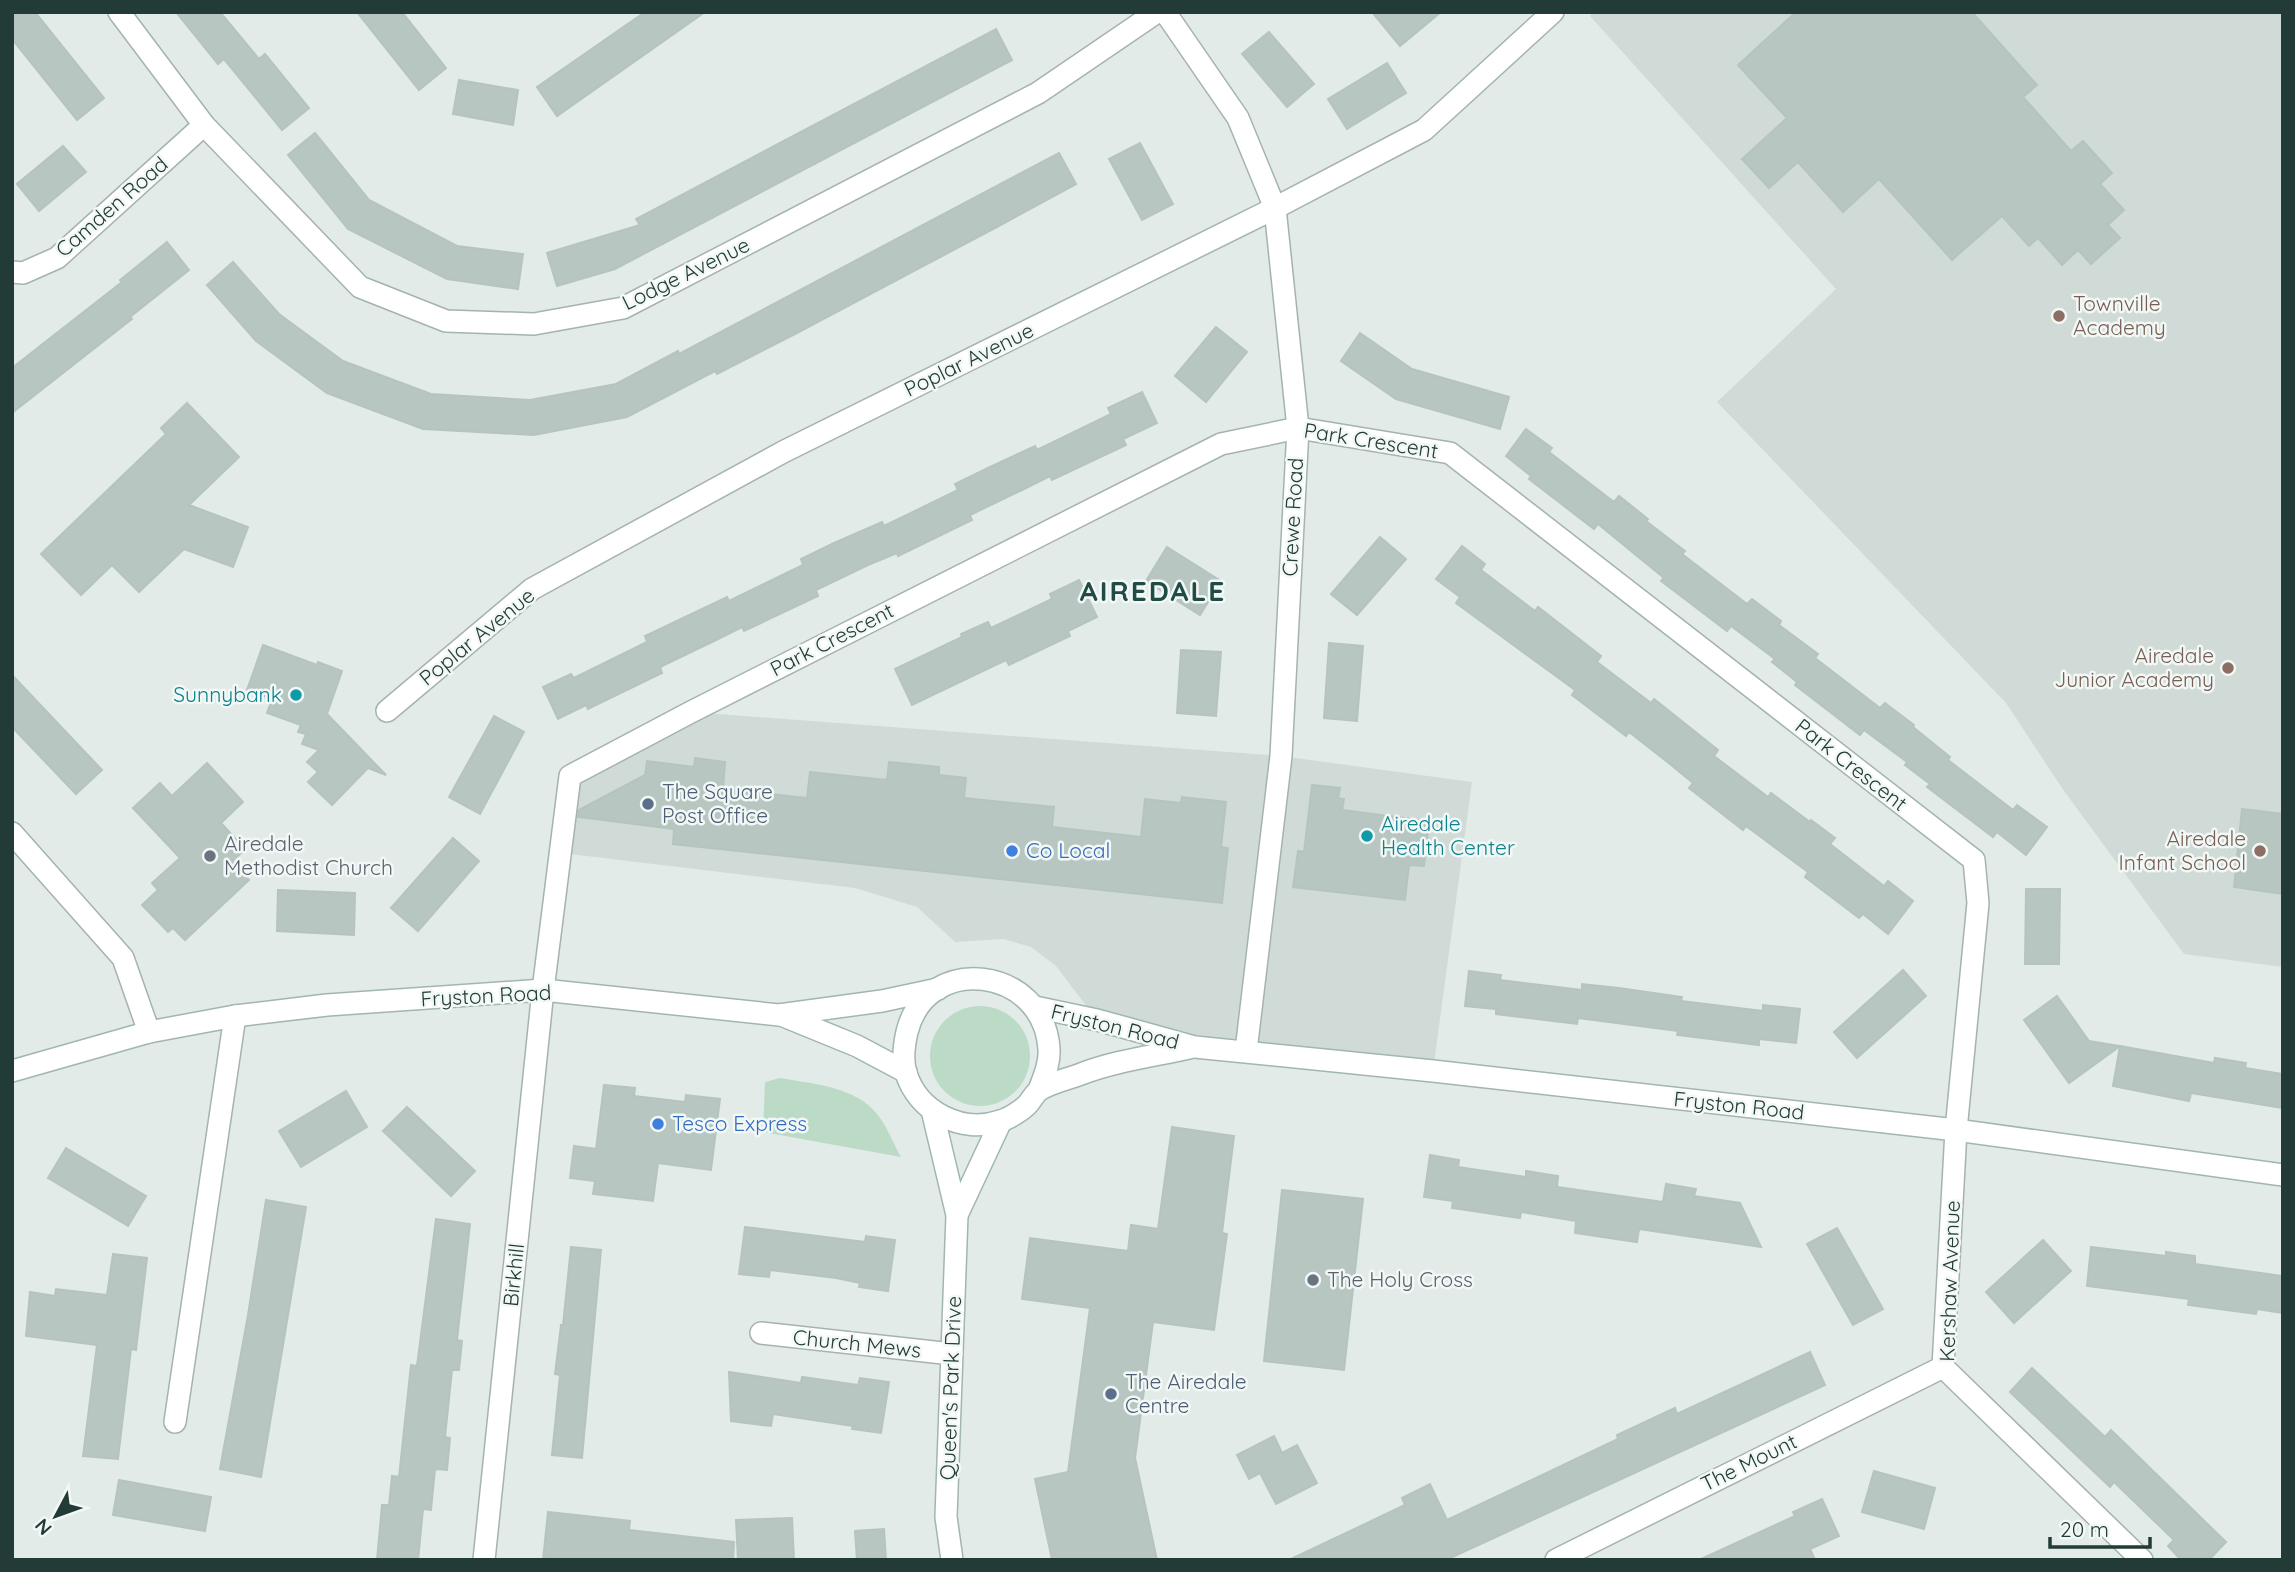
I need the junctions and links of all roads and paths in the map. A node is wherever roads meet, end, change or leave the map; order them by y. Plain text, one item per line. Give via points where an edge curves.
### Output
1 (119, 12) edge
2 (1157, 12) edge
3 (1165, 12) edge
4 (1553, 12) edge
5 (204, 125) junction
6 (1275, 208) junction
7 (12, 272) edge
8 (1298, 428) junction
9 (387, 711) dead end
10 (12, 833) edge
11 (938, 989) junction
12 (543, 990) junction
13 (1035, 1007) junction
14 (779, 1014) junction
15 (234, 1016) junction
16 (149, 1032) junction
17 (1195, 1047) junction
18 (1246, 1051) junction
19 (12, 1071) edge
20 (906, 1072) junction
21 (1039, 1090) junction
22 (932, 1110) junction
23 (1001, 1121) junction
24 (1955, 1130) junction
25 (2283, 1175) edge
26 (957, 1215) junction
27 (761, 1333) dead end
28 (952, 1354) junction
29 (1943, 1367) junction
30 (176, 1423) dead end
31 (484, 1560) edge
32 (952, 1560) edge
33 (1556, 1560) edge
34 (2142, 1560) edge

1 - 5 street, Lodge Avenue
2 - 5 street, Lodge Avenue via 1038,93 623,308 534,324 446,321 360,287
3 - 6 street, Crewe Road via 1238,118
4 - 6 street, Poplar Avenue via 1424,130
5 - 7 street, Camden Road via 57,258 23,273
6 - 8 street, Crewe Road
6 - 9 street, Poplar Avenue via 783,452 532,589
8 - 12 street, Park Crescent via 1221,444 570,776
8 - 18 street, Crewe Road via 1281,755
8 - 24 street, Park Crescent via 1450,453 1974,860 1978,903
10 - 16 street via 123,958
11 - 13 street, Fryston Road via 960,979 986,978 1009,986
11 - 14 street, Fryston Road
11 - 20 street, Fryston Road via 910,1021 903,1046
12 - 14 street, Fryston Road
12 - 15 street, Fryston Road via 327,1004
12 - 31 street, Birkhill
13 - 17 street, Fryston Road
13 - 21 street, Fryston Road via 1045,1026 1049,1051
14 - 20 street, Fryston Road
15 - 16 street, Fryston Road
15 - 30 street
16 - 19 street, Fryston Road
17 - 18 street, Fryston Road
17 - 21 street, Fryston Road via 1095,1068
18 - 24 street, Fryston Road
20 - 22 street
21 - 23 street, Fryston Road via 1025,1107
22 - 23 street via 951,1121 976,1125
22 - 26 street, Queen's Park Drive
23 - 26 street, Queen's Park Drive
24 - 25 street, Fryston Road
24 - 29 street, Kershaw Avenue
26 - 28 street, Queen's Park Drive
27 - 28 street, Church Mews
28 - 32 street, Queen's Park Drive via 946,1517
29 - 33 street, The Mount
29 - 34 street, Kershaw Avenue

